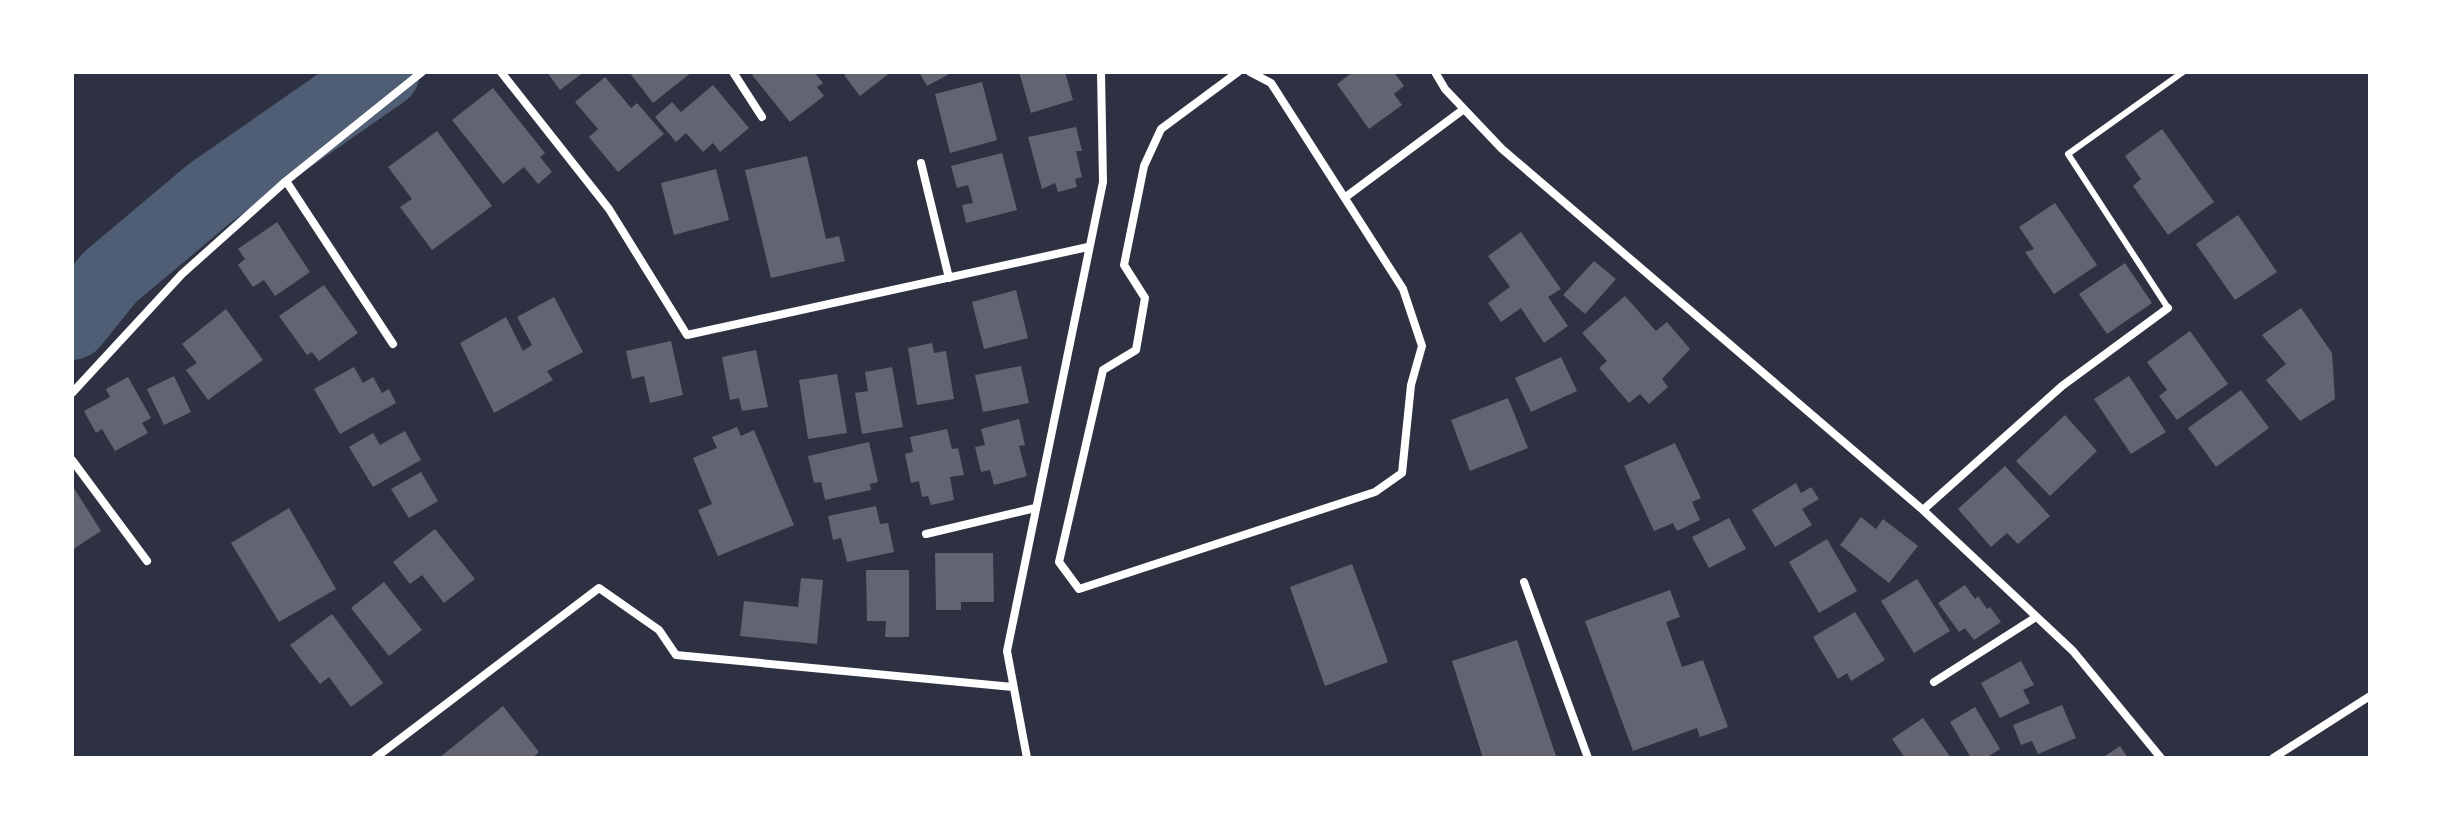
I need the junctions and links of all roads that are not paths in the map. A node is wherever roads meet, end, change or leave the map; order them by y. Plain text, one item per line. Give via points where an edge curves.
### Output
1 (422, 72) edge
2 (501, 72) edge
3 (733, 72) edge
4 (1101, 72) edge
5 (1238, 72) edge
6 (1250, 72) edge
7 (1435, 72) edge
8 (2183, 72) edge
9 (1464, 109) junction
10 (762, 117) dead end
11 (921, 163) dead end
12 (286, 181) junction
13 (1347, 196) junction
14 (1088, 247) junction
15 (949, 278) junction
16 (2168, 308) joint
17 (393, 344) dead end
18 (72, 393) edge
19 (72, 460) edge
20 (1035, 508) junction
21 (1923, 510) junction
22 (926, 534) dead end
23 (147, 561) dead end
24 (1524, 582) dead end
25 (2036, 617) junction
26 (1934, 682) dead end
27 (1013, 687) junction
28 (2370, 696) edge
29 (375, 758) edge
30 (1027, 758) edge
31 (1588, 758) edge
32 (2161, 758) edge
33 (2273, 758) edge

1 - 12 street
2 - 15 street via 609,209 687,335
3 - 10 street
4 - 14 street via 1103,182
5 - 13 street via 1161,129 1144,166 1124,265 1145,298 1136,350 1103,370 1059,562 1079,589 1375,492 1402,473 1411,385 1422,346 1403,289
6 - 13 street via 1271,83
7 - 9 street
8 - 16 lane via 2068,154
9 - 13 street
9 - 21 street via 1502,149
11 - 15 street
12 - 17 street
12 - 18 street via 182,274
14 - 15 street
14 - 20 street
16 - 21 street via 2062,386
19 - 23 street
20 - 22 street
20 - 27 street via 1007,651
21 - 25 street
24 - 31 street
25 - 26 street
25 - 32 street via 2073,651
27 - 29 street via 676,655 659,630 599,588
27 - 30 street
28 - 33 street

